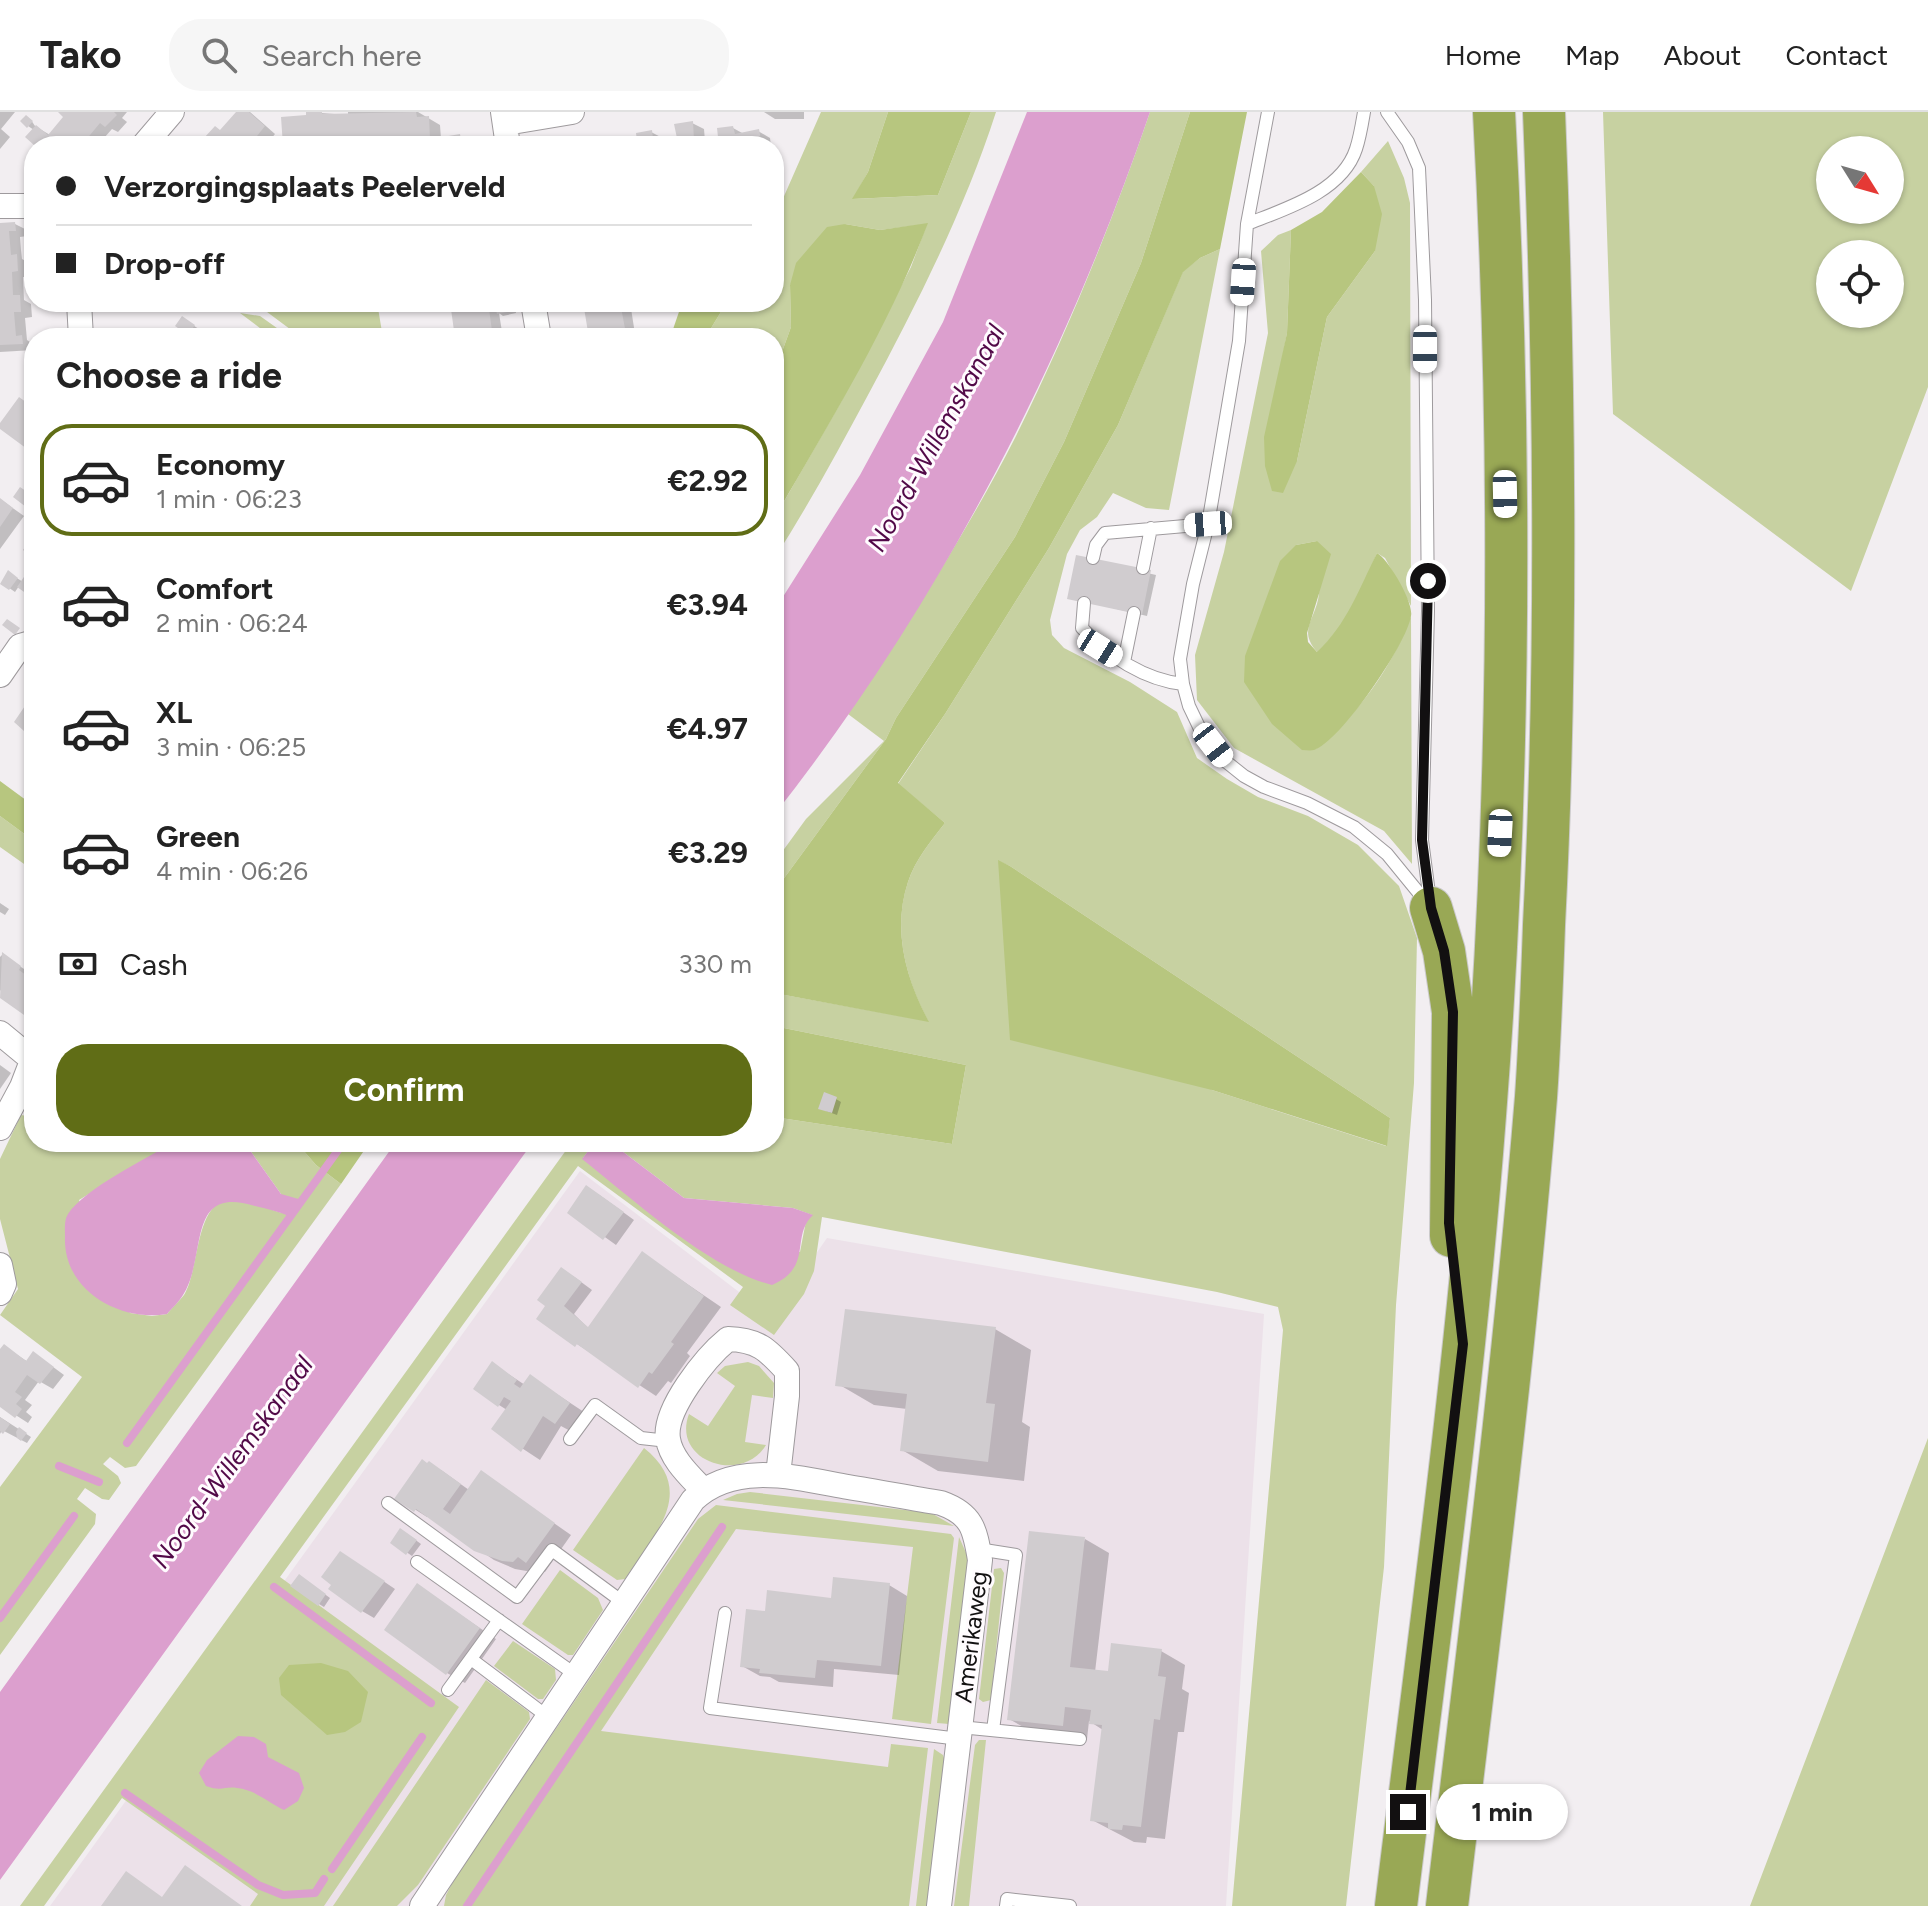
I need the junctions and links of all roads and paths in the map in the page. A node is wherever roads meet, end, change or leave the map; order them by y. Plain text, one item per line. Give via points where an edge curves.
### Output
1 (172, 112) edge
2 (572, 112) edge
3 (1268, 112) edge
4 (1364, 112) edge
5 (1387, 112) edge
6 (1494, 112) edge
7 (1544, 112) edge
8 (505, 127) edge
9 (152, 136) edge
10 (0, 206) edge
11 (24, 206) edge
12 (1247, 224) junction
13 (1208, 524) junction
14 (1151, 528) junction
15 (1093, 558) dead end
16 (1143, 568) dead end
17 (1084, 603) dead end
18 (1134, 613) dead end
19 (24, 645) edge
20 (1124, 662) junction
21 (0, 675) edge
22 (1183, 684) junction
23 (1431, 908) junction
24 (0, 1033) edge
25 (24, 1053) edge
26 (24, 1082) edge
27 (0, 1128) edge
28 (0, 1265) edge
29 (0, 1293) edge
30 (1463, 1344) junction
31 (570, 1439) dead end
32 (668, 1441) junction
33 (778, 1475) junction
34 (703, 1490) junction
35 (388, 1503) dead end
36 (978, 1549) junction
37 (417, 1562) dead end
38 (624, 1603) junction
39 (725, 1613) dead end
40 (499, 1620) junction
41 (471, 1659) junction
42 (576, 1675) junction
43 (448, 1690) dead end
44 (548, 1717) junction
45 (993, 1730) junction
46 (960, 1733) junction
47 (1080, 1739) dead end
48 (422, 1906) edge
49 (939, 1906) edge
50 (1006, 1906) edge
51 (1070, 1906) edge
52 (1396, 1906) edge
53 (1447, 1906) edge

1 - 9 street
2 - 8 street
3 - 12 lane
4 - 12 lane via 1356,151 1338,179
5 - 23 lane via 1419,168 1428,611 1422,840
6 - 30 highway via 1504,286 1502,801 1485,1114
7 - 53 highway via 1555,559 1536,1093 1510,1375
10 - 11 street
12 - 13 lane via 1239,341
13 - 14 lane
13 - 22 lane via 1180,659
14 - 15 lane via 1105,533
14 - 16 lane
17 - 20 lane via 1082,628 1100,648
18 - 20 lane
19 - 21 street
20 - 22 lane
22 - 23 lane via 1201,731 1224,760 1264,787 1354,827 1387,854
23 - 30 highway via 1453,1012 1449,1223
24 - 25 street
26 - 27 street
28 - 29 street
30 - 52 highway
31 - 32 lane via 595,1405 641,1438
32 - 33 street via 673,1410 716,1349 728,1339 749,1340 787,1371
32 - 34 street
33 - 34 street, Amerikaweg via 729,1479
33 - 36 street, Amerikaweg via 960,1510
34 - 38 street
35 - 38 lane via 517,1597 552,1550
36 - 45 lane via 1016,1555
36 - 46 street, Amerikaweg
37 - 40 lane
38 - 42 street
39 - 46 lane via 710,1708
40 - 41 lane
40 - 42 lane
41 - 43 lane
41 - 44 lane
42 - 44 street
44 - 48 street
45 - 46 lane
45 - 47 lane
46 - 49 street, Amerikaweg
50 - 51 lane via 1007,1899

